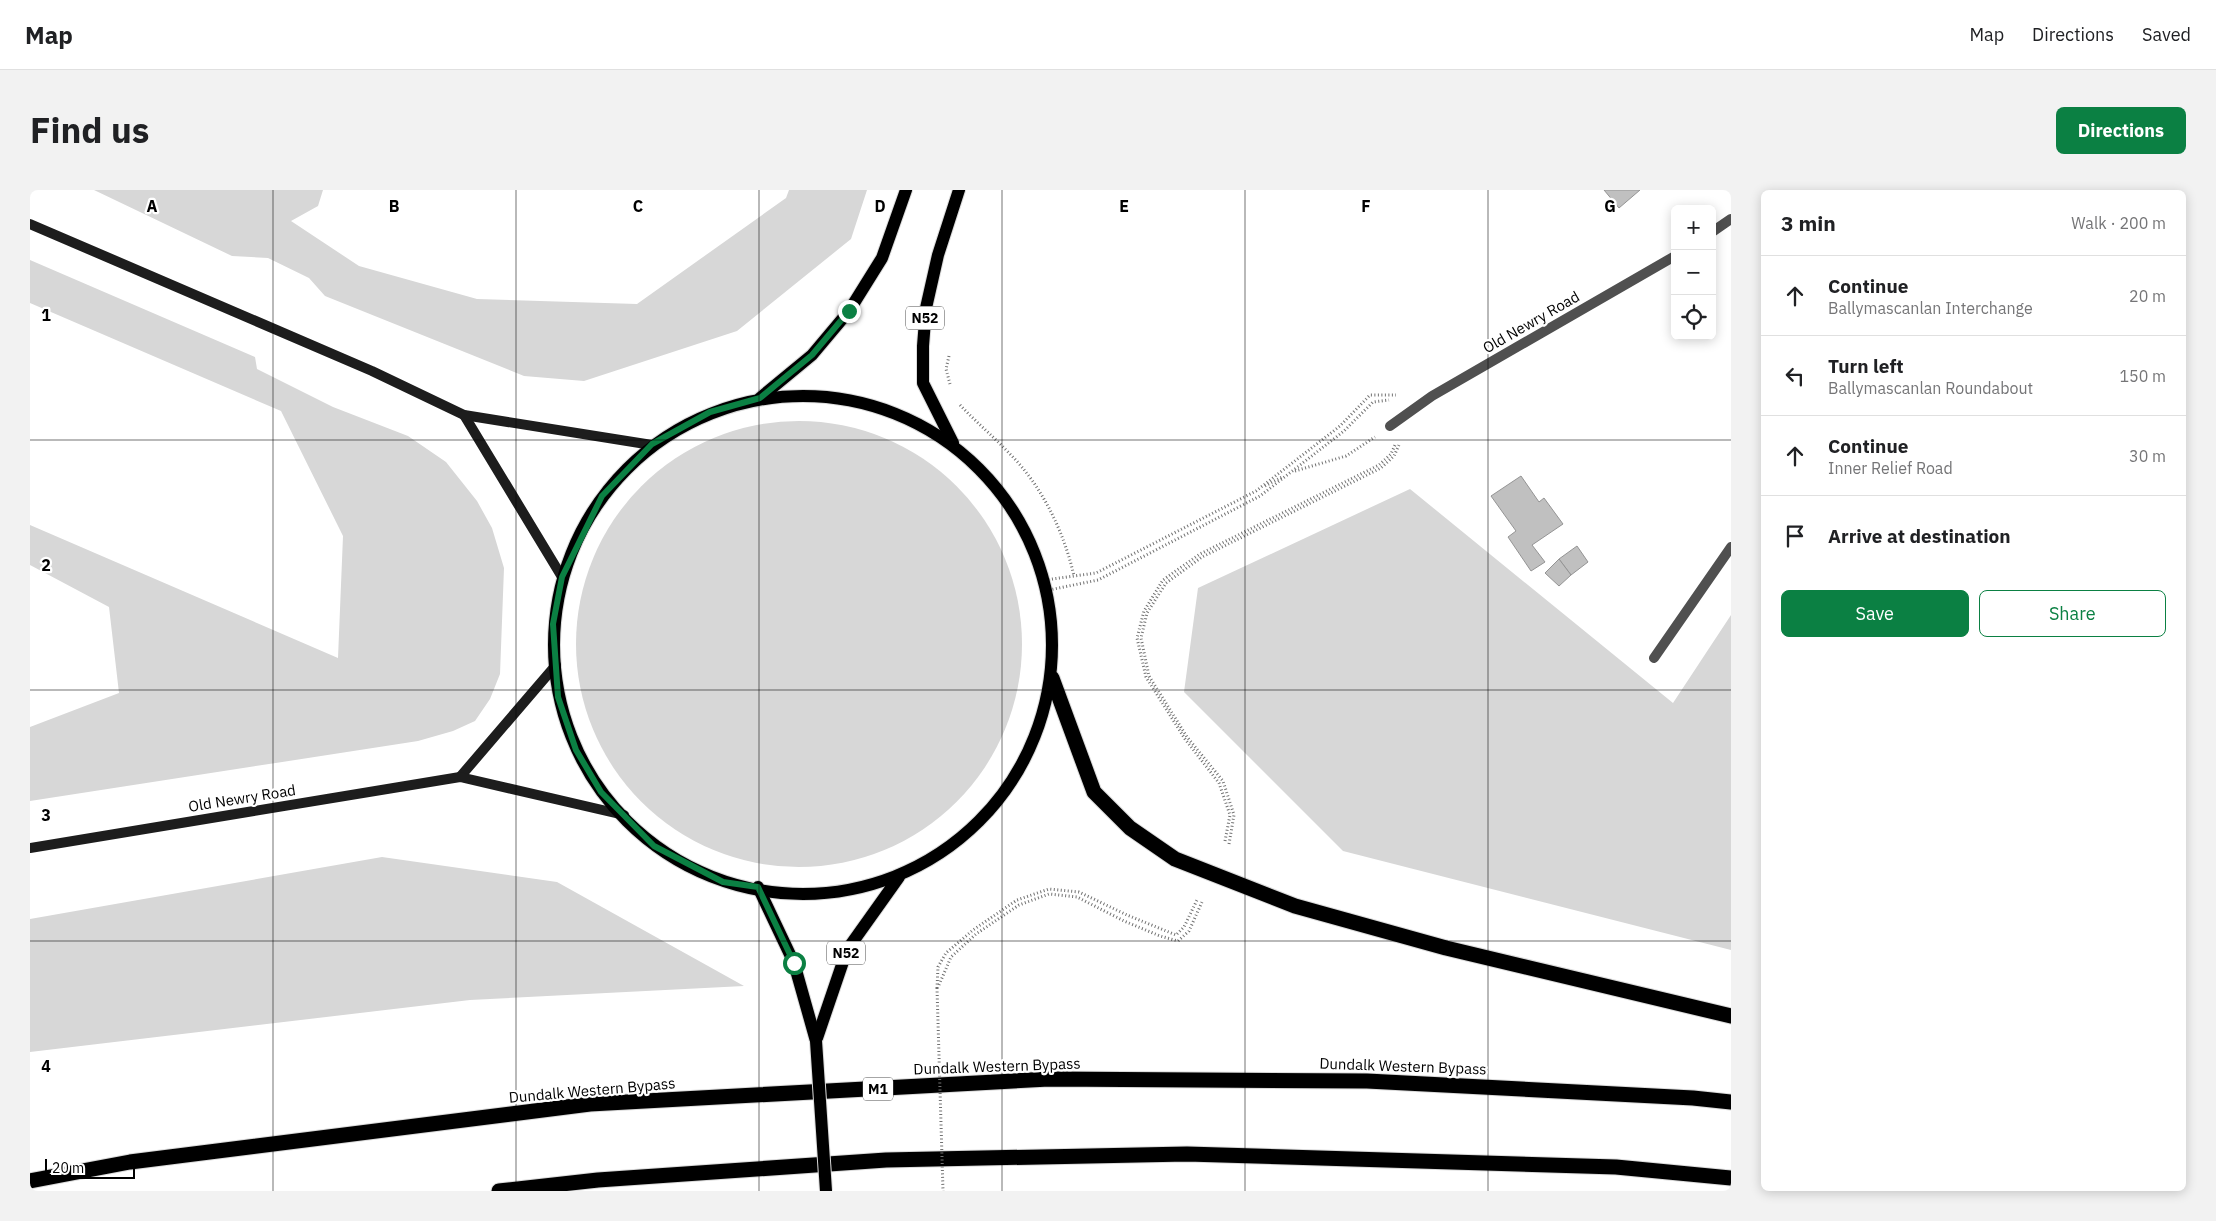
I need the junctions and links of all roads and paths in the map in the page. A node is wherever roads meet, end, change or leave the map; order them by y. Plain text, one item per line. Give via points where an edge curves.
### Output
1 (906, 190) edge
2 (959, 190) edge
3 (1731, 219) edge
4 (30, 224) edge
5 (1716, 229) edge
6 (1671, 258) edge
7 (949, 356) dead end
8 (951, 386) dead end
9 (1432, 396) junction
10 (760, 398) junction
11 (956, 401) dead end
12 (464, 415) junction
13 (1398, 422) junction
14 (953, 443) junction
15 (652, 444) junction
16 (1291, 472) junction
17 (1256, 490) junction
18 (1731, 548) edge
19 (1074, 576) junction
20 (562, 577) junction
21 (1047, 585) junction
22 (1654, 658) dead end
23 (556, 665) junction
24 (1052, 678) junction
25 (460, 777) junction
26 (624, 815) junction
27 (1225, 841) dead end
28 (1229, 844) dead end
29 (30, 848) edge
30 (899, 877) junction
31 (758, 887) junction
32 (1197, 900) dead end
33 (1202, 902) dead end
34 (937, 988) junction
35 (1731, 1016) edge
36 (816, 1041) junction
37 (1731, 1102) edge
38 (1731, 1178) edge
39 (30, 1181) edge
40 (499, 1191) edge
41 (826, 1191) edge
42 (943, 1191) edge

1 - 10 main road, N52 via 882,258 849,311 812,355
2 - 14 main road, N52 via 938,255 926,308 923,346 923,383
3 - 5 street
4 - 12 main road via 372,371
6 - 9 street, Old Newry Road
7 - 8 path via 946,369
9 - 13 street, Old Newry Road
9 - 16 path via 1373,402 1344,431
9 - 17 path via 1370,395 1340,426
10 - 14 main road, N52 via 842,397 910,418
10 - 15 main road, N52 via 710,412
11 - 19 path via 1011,454 1041,494
12 - 15 main road
12 - 20 main road
13 - 16 path via 1346,456
13 - 27 path via 1400,435 1391,454 1379,465 1200,554 1163,580 1144,611 1137,638 1146,677 1185,739 1219,783 1230,816
13 - 28 path via 1403,436 1394,456 1381,468 1202,557 1166,583 1147,612 1141,638 1149,676 1187,737 1223,781 1234,815
14 - 21 main road, N52 via 1016,512
15 - 20 main road, N52 via 602,496
16 - 17 path
16 - 21 path via 1260,496 1098,580
17 - 19 path via 1096,573
18 - 22 street
19 - 21 path
20 - 23 main road, N52 via 553,624
21 - 24 main road, N52
23 - 25 main road
23 - 26 main road, N52 via 558,697 576,750 601,792
24 - 30 main road, N52 via 1028,757 997,804 959,841
24 - 35 highway via 1094,792 1130,828 1175,859 1294,906 1446,948
25 - 26 main road, Old Newry Road
25 - 29 main road, Old Newry Road
26 - 31 main road, N52 via 654,846 723,882
30 - 31 main road, N52 via 813,895
30 - 36 main road, N52 via 848,950
31 - 36 main road, N52 via 794,963
32 - 34 path via 1184,927 1176,935 1079,892 1049,889 1017,900 946,953 938,967
33 - 34 path via 1189,931 1178,941 1077,897 1049,894 1019,905 976,934 951,957
34 - 42 path, bridge
36 - 41 main road, N52, bridge
37 - 39 highway, Dundalk Western Bypass / M1 via 1367,1081 1049,1080 590,1104 130,1162
38 - 40 highway via 1616,1166 1187,1154 886,1160 598,1180

